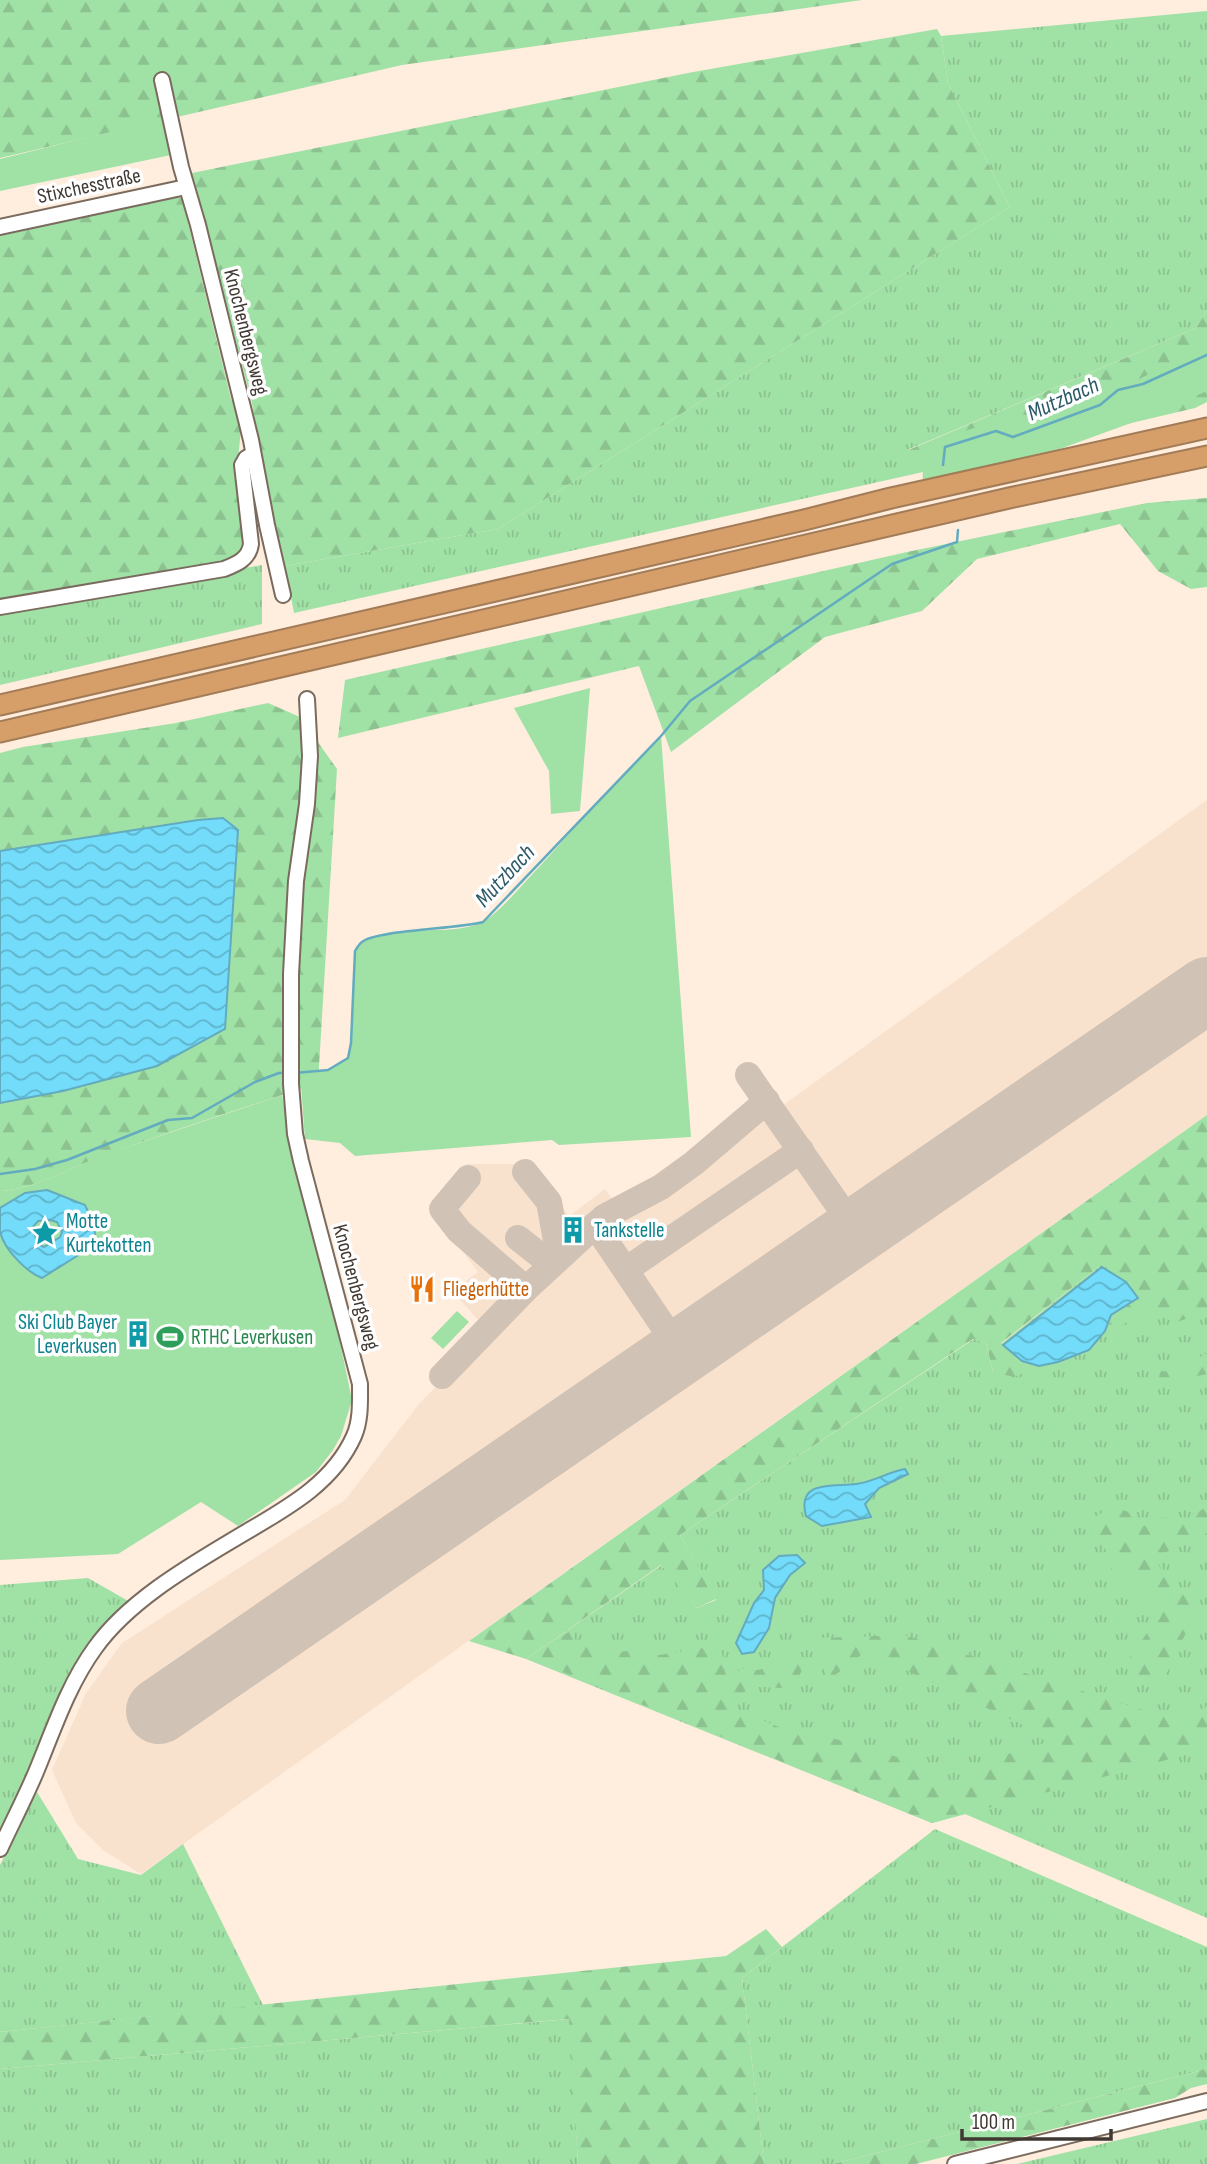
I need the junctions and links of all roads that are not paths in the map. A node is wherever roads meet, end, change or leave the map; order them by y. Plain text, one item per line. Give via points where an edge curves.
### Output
1 (162, 80) dead end
2 (186, 187) junction
3 (0, 227) edge
4 (1207, 428) edge
5 (253, 454) junction
6 (1207, 456) edge
7 (284, 595) dead end
8 (0, 607) edge
9 (307, 699) dead end
10 (0, 705) edge
11 (0, 733) edge
12 (0, 1849) edge
13 (1207, 2101) edge
14 (955, 2164) edge

1 - 2 street, Knochenbergsweg
2 - 3 street, Stixchesstraße
2 - 5 street, Knochenbergsweg
4 - 10 highway
5 - 7 street, Knochenbergsweg
5 - 8 street via 242,465 251,544 239,563
6 - 11 highway
9 - 12 street, Knochenbergsweg via 310,756 296,881 291,1084 295,1135 360,1384 355,1433 320,1484 146,1597 94,1648
13 - 14 street

